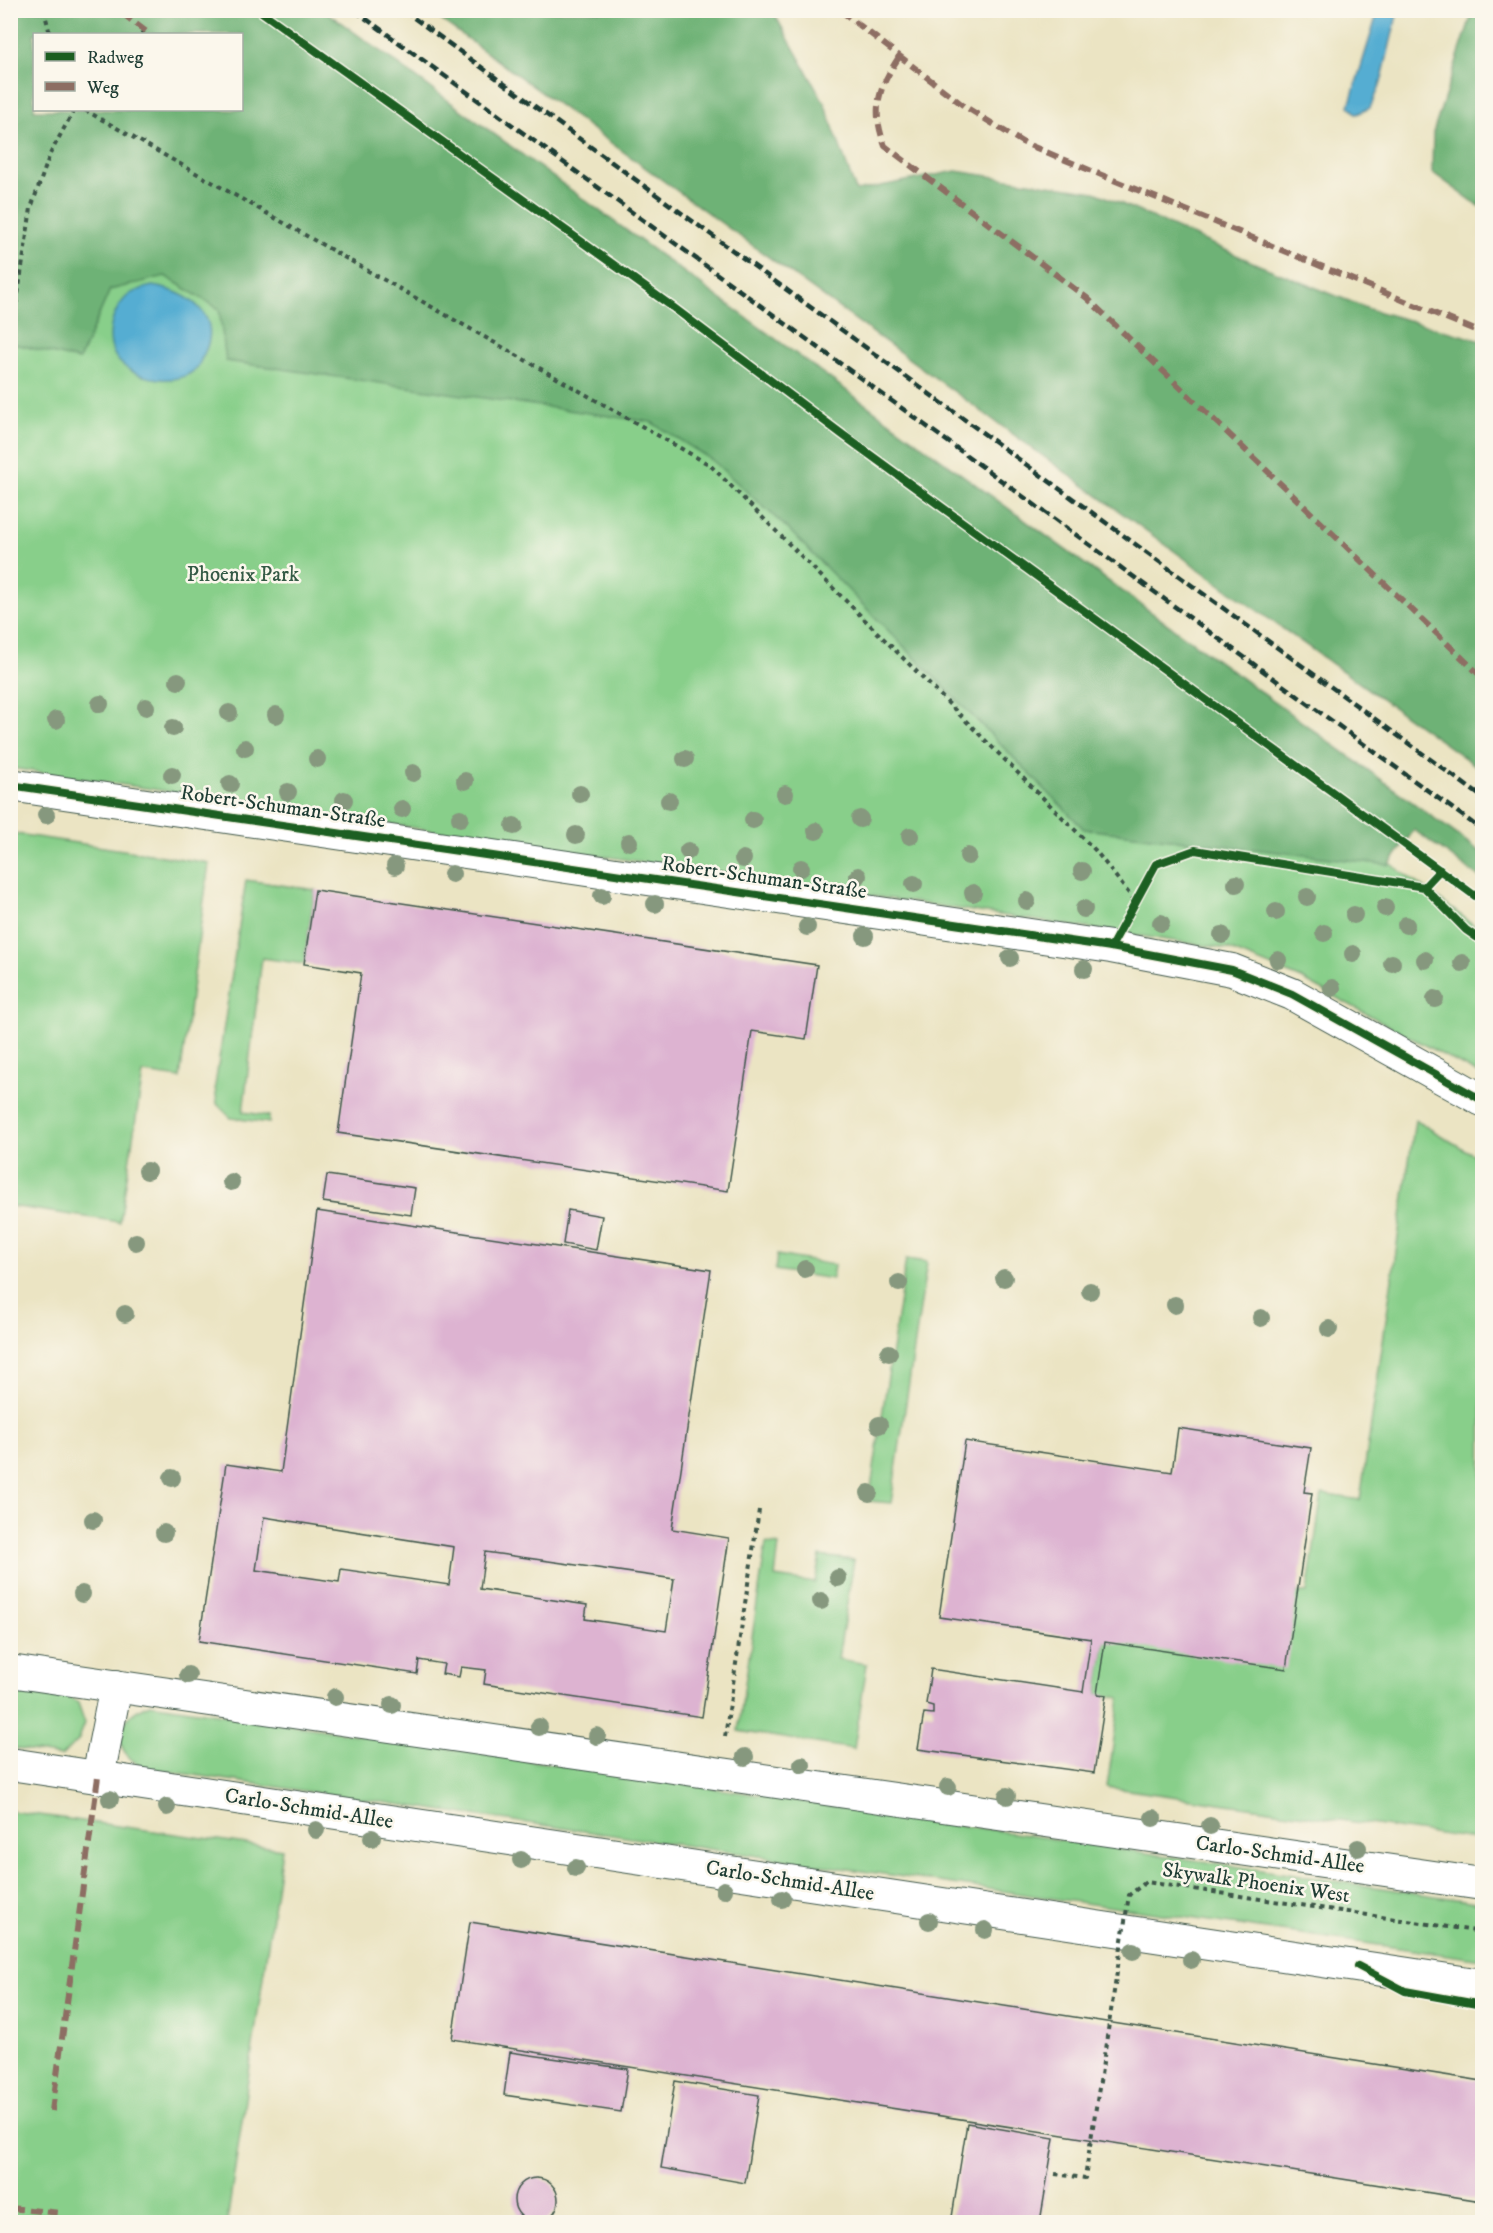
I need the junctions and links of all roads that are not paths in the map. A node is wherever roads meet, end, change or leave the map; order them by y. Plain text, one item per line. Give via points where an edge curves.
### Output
1 (10, 785) edge
2 (1482, 1100) edge
3 (10, 1671) edge
4 (116, 1686) junction
5 (10, 1764) edge
6 (98, 1777) junction
7 (1482, 1884) edge
8 (1482, 1985) edge

1 - 2 street, Robert-Schuman-Straße via 1201,963 1232,970 1292,994
3 - 4 street, Carlo-Schmid-Allee
4 - 6 street
4 - 7 street, Carlo-Schmid-Allee
5 - 6 street, Carlo-Schmid-Allee
6 - 8 street, Carlo-Schmid-Allee

